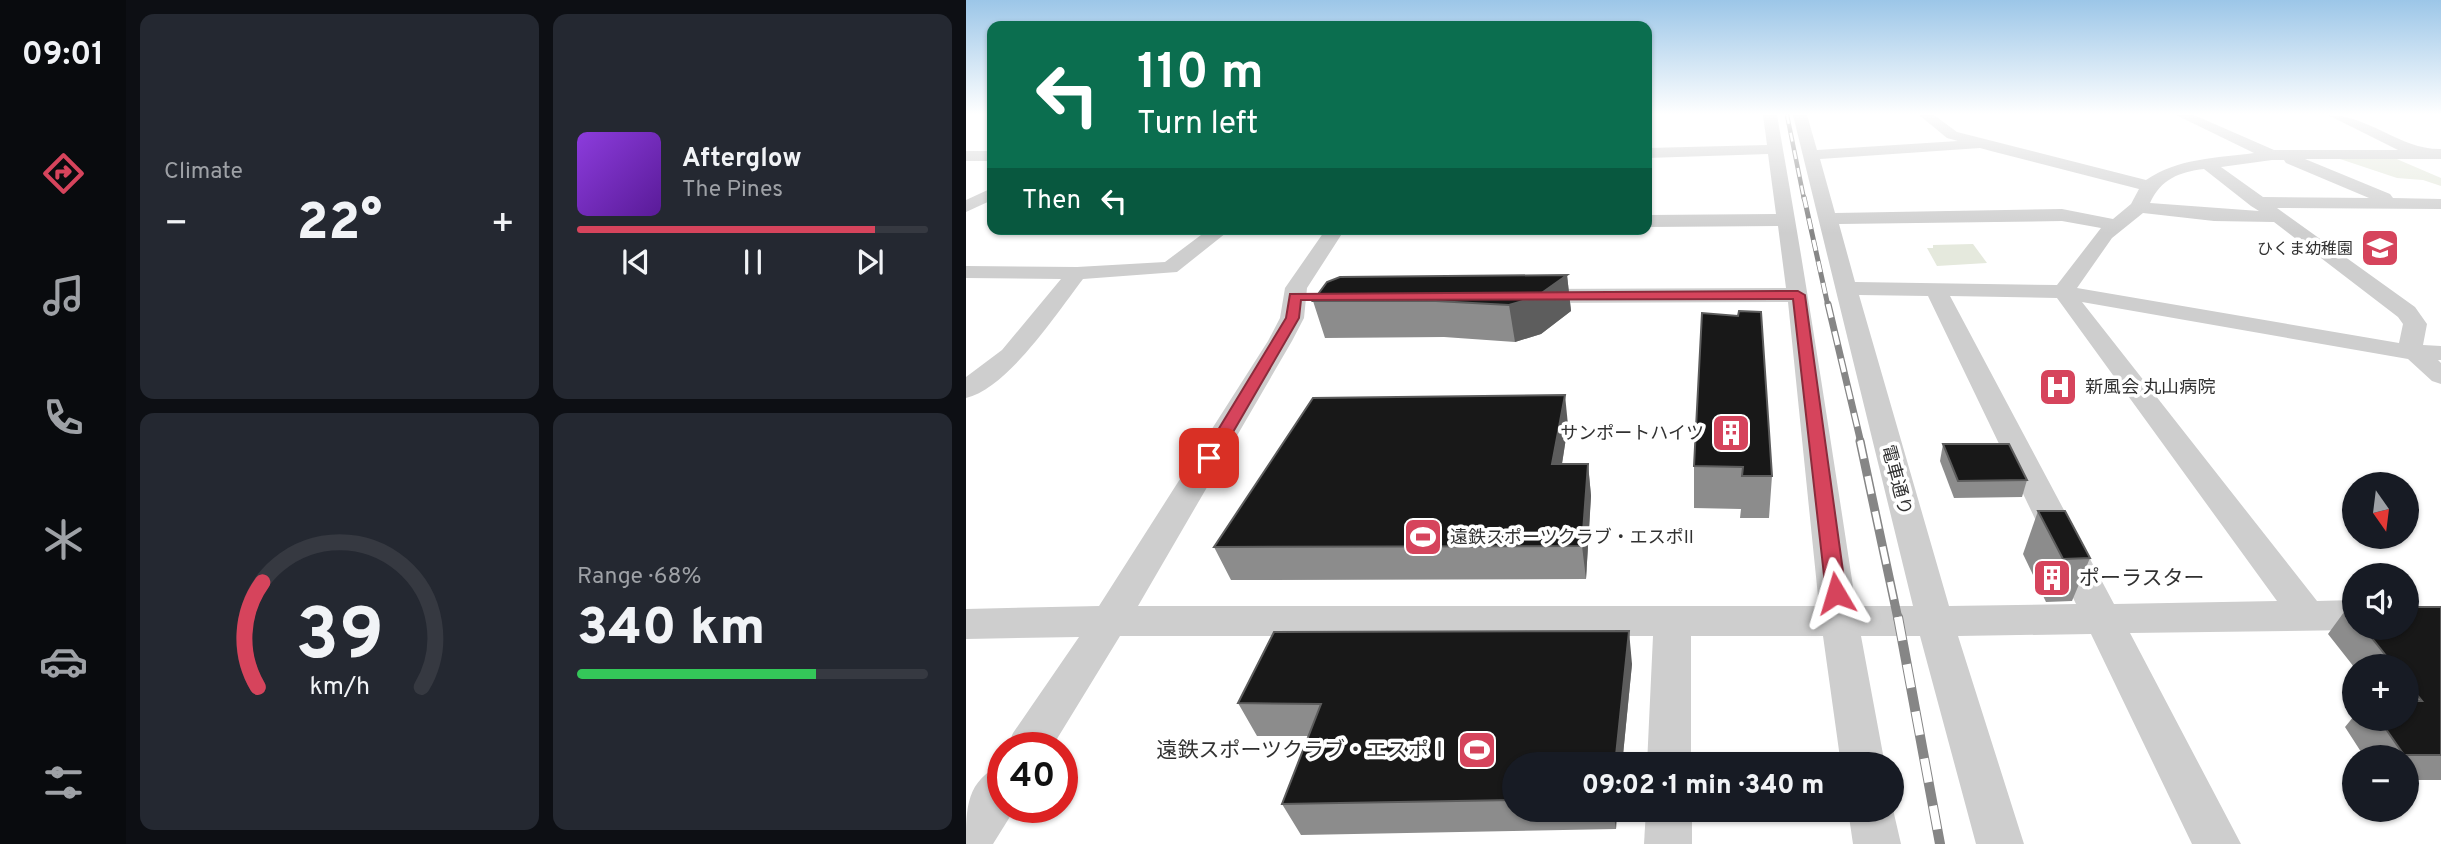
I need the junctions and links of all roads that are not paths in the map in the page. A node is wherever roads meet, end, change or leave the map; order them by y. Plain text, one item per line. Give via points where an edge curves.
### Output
1 (1777, 154) edge
2 (1819, 154) edge
3 (2024, 154) edge
4 (1809, 155) joint
5 (2275, 155) junction
6 (966, 156) edge
7 (987, 156) edge
8 (2434, 158) edge
9 (2207, 164) junction
10 (2150, 186) junction
11 (987, 196) edge
12 (2257, 202) junction
13 (2399, 204) junction
14 (2441, 204) edge
15 (966, 207) edge
16 (2139, 207) junction
17 (2277, 217) junction
18 (1826, 219) junction
19 (1786, 220) junction
20 (1652, 221) edge
21 (2441, 222) edge
22 (2116, 225) junction
23 (1214, 235) edge
24 (1332, 235) edge
25 (966, 272) edge
26 (1077, 273) junction
27 (1845, 288) junction
28 (1936, 290) junction
29 (2063, 292) junction
30 (1798, 295) junction
31 (1507, 296) edge
32 (2417, 353) junction
33 (2441, 353) edge
34 (2441, 376) edge
35 (966, 390) edge
36 (2342, 615) edge
37 (2308, 616) junction
38 (2102, 619) junction
39 (1672, 620) junction
40 (1110, 621) junction
41 (1839, 621) junction
42 (1935, 621) junction
43 (966, 624) edge
44 (1038, 732) edge
45 (1669, 752) edge
46 (1861, 752) edge
47 (987, 811) edge
48 (1669, 822) edge
49 (1873, 822) edge
50 (966, 843) edge
51 (1668, 844) edge
52 (1877, 844) edge
53 (2000, 844) edge
54 (2217, 844) edge

1 - 19 street
2 - 4 street
3 - 10 street
4 - 18 street, 電車通り
5 - 8 street
5 - 9 street
5 - 13 street
6 - 7 street
9 - 10 street via 2168,172
9 - 12 street
10 - 16 street
11 - 15 street
12 - 13 street
12 - 17 street
13 - 14 street
13 - 21 street
16 - 17 street
16 - 22 street
17 - 32 street via 2407,312 2415,324 2412,346
18 - 22 street via 2050,215
18 - 27 street, 電車通り
19 - 20 street
19 - 30 street
22 - 29 street
23 - 26 street via 1170,268
24 - 40 street via 1296,288 1306,296
25 - 26 street
26 - 35 street via 1012,355
27 - 28 street
27 - 42 street, 電車通り
28 - 29 street
28 - 38 street
29 - 32 street
29 - 37 street
30 - 31 street
30 - 41 street
32 - 33 street
32 - 34 street
36 - 37 street
37 - 38 street
38 - 42 street
38 - 54 street
39 - 40 street
39 - 41 street
39 - 45 street
40 - 43 street
40 - 44 street
41 - 42 street
41 - 46 street
42 - 53 street, 電車通り
47 - 50 street
48 - 51 street
49 - 52 street

